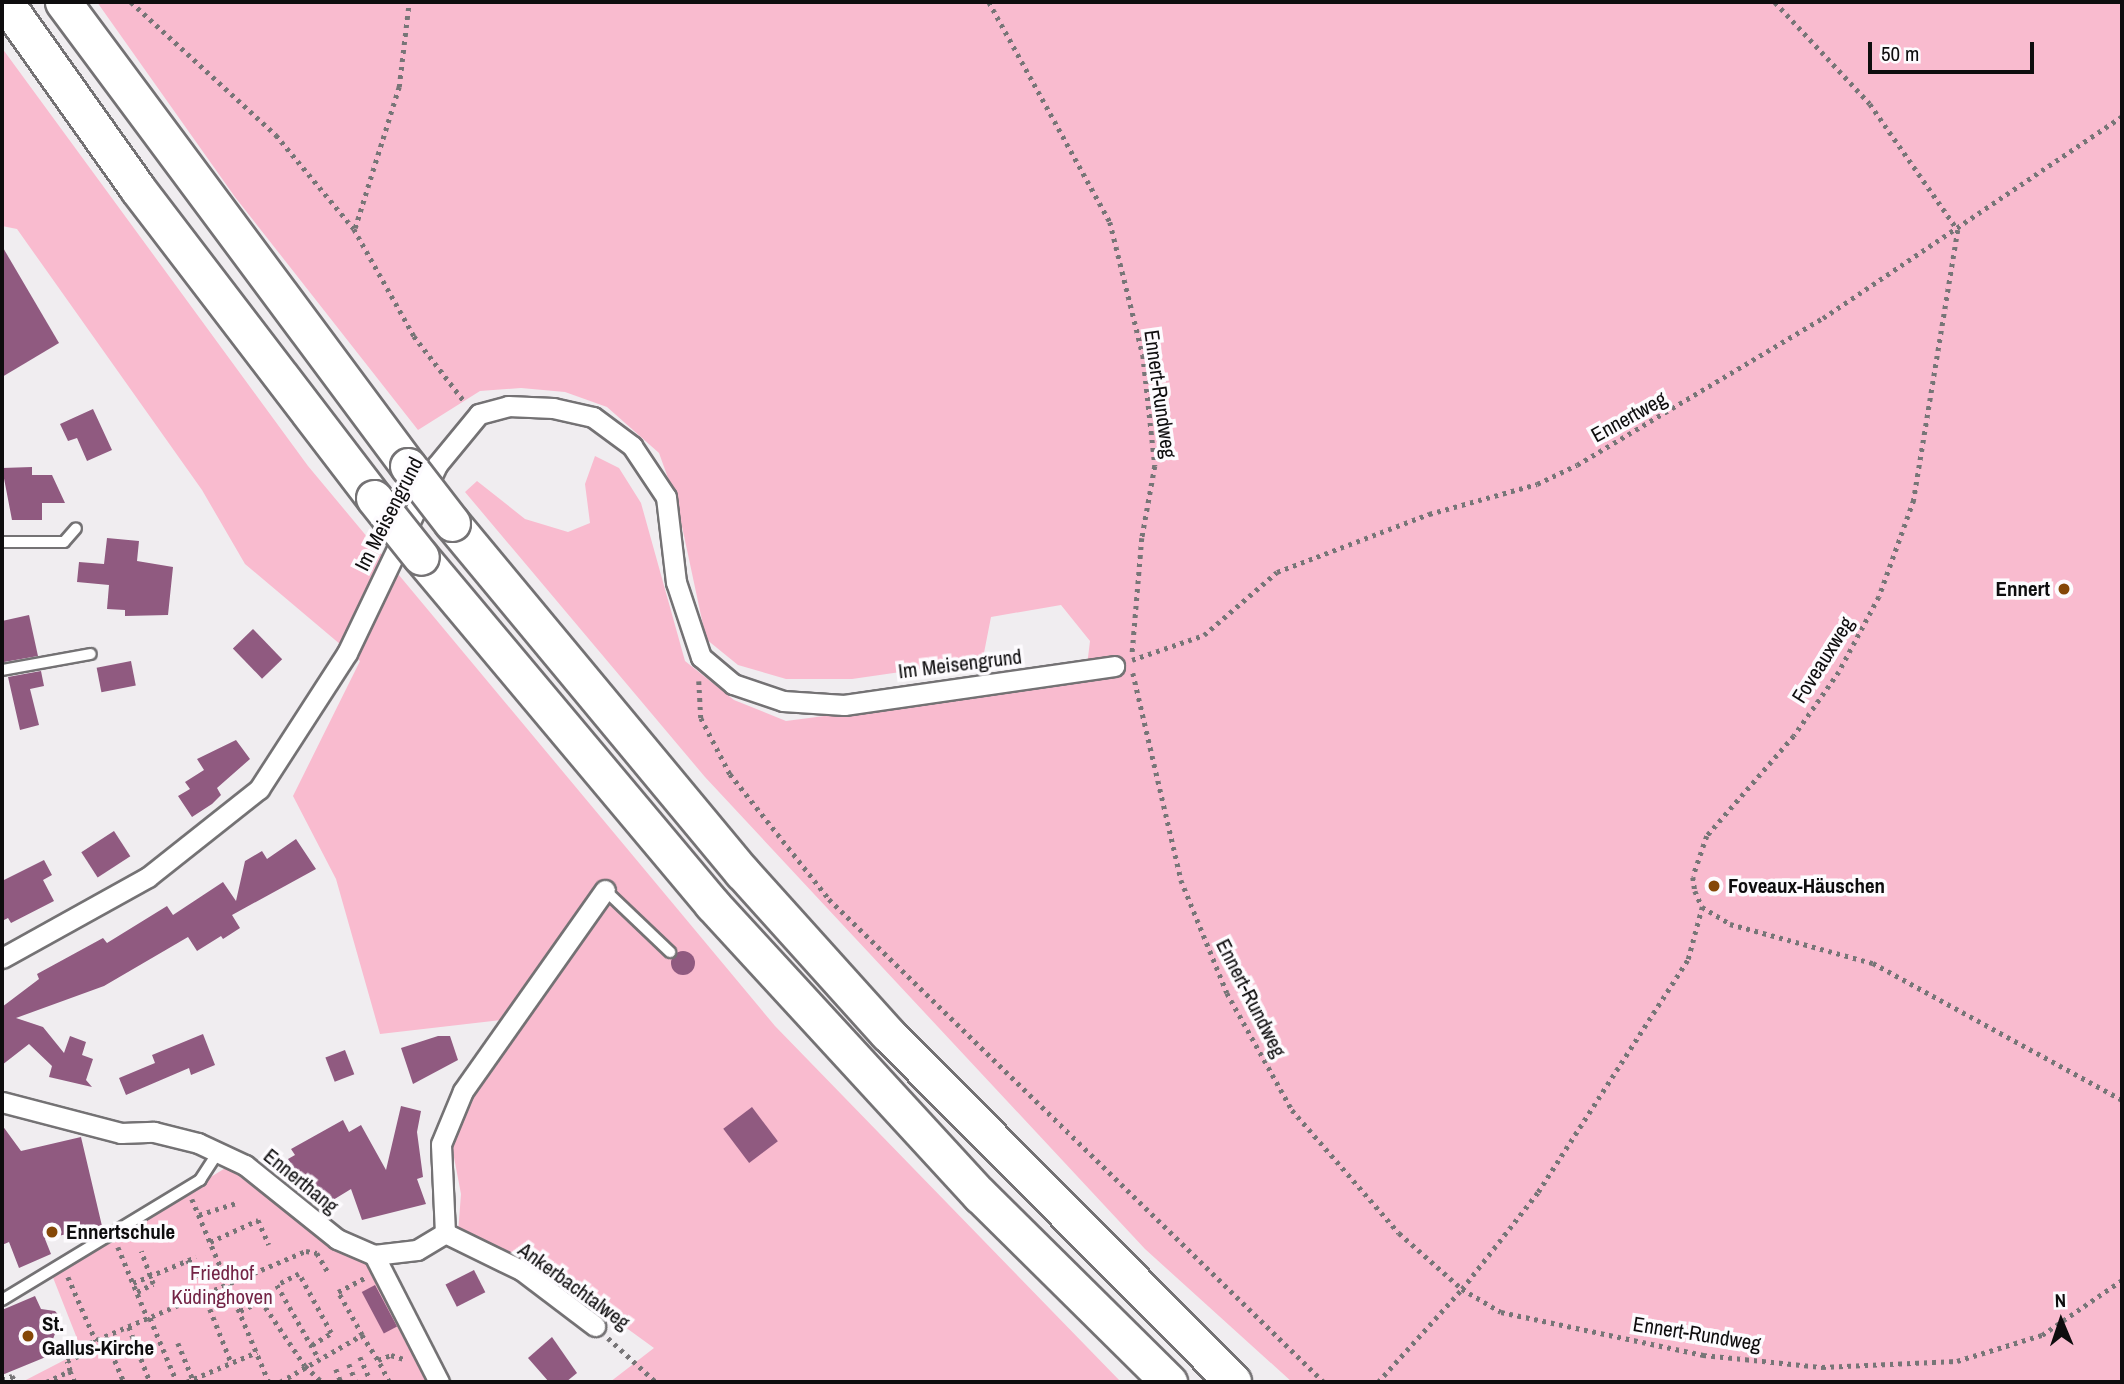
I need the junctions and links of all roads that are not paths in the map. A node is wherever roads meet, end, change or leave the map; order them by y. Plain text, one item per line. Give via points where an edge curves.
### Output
1 (5, 2) edge
2 (63, 2) edge
3 (76, 528) dead end
4 (2, 542) edge
5 (91, 654) dead end
6 (1123, 663) road end
7 (2, 670) edge
8 (605, 890) joint
9 (670, 952) dead end
10 (2, 958) edge
11 (2, 1102) edge
12 (217, 1154) junction
13 (451, 1236) junction
14 (373, 1264) junction
15 (2, 1300) edge
16 (595, 1326) road end
17 (439, 1382) edge
18 (1169, 1382) edge
19 (1233, 1382) edge

1 - 18 highway, bridge via 138,188 374,498 712,904 980,1195
2 - 19 highway, bridge via 452,523 742,872 869,1013
3 - 4 lane via 64,542
5 - 7 lane
6 - 10 street, Im Meisengrund via 844,705 783,701 733,684 701,657 676,582 666,497 632,446 593,417 553,408 508,406 479,414 438,465 346,653 259,789 148,877
8 - 9 lane
8 - 13 street via 463,1091 441,1144
11 - 12 street, Ennerthang via 121,1133 177,1137
12 - 14 street, Ennerthang via 245,1165
12 - 15 lane via 200,1180
13 - 14 street
13 - 16 street, Ankerbachtalweg via 521,1270
14 - 17 street

